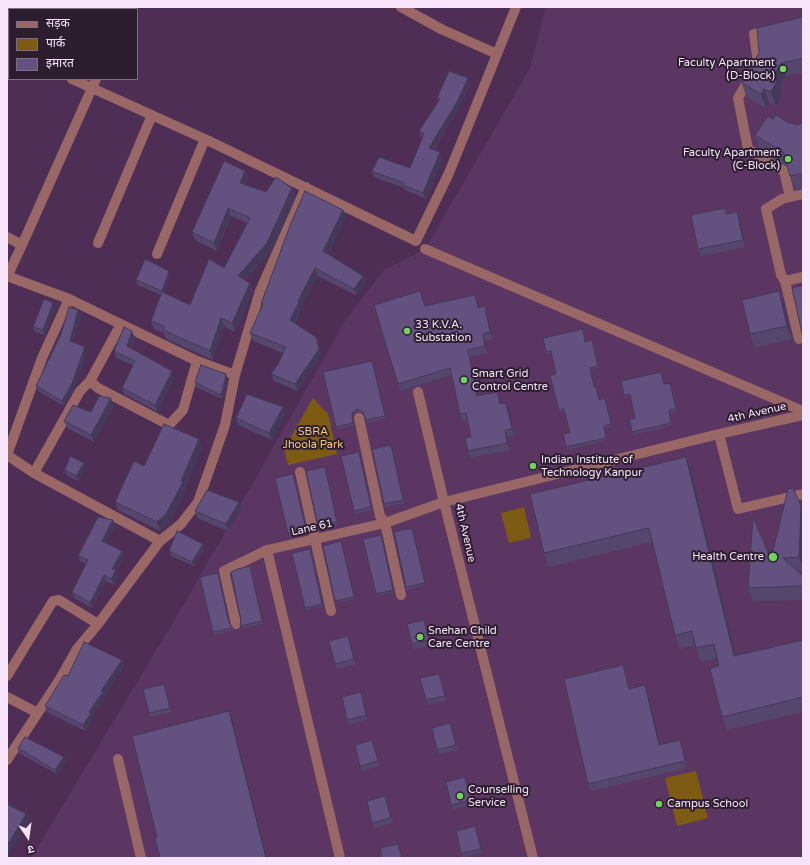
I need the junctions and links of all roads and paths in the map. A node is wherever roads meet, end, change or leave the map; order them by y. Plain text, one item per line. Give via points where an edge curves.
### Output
1 (401, 7) edge
2 (516, 7) edge
3 (782, 28) edge
4 (497, 54) junction
5 (76, 80) edge
6 (94, 84) edge
7 (152, 115) junction
8 (204, 139) junction
9 (306, 187) junction
10 (803, 194) edge
11 (790, 197) junction
12 (7, 237) edge
13 (98, 243) dead end
14 (22, 245) junction
15 (425, 249) dead end
16 (157, 254) dead end
17 (7, 277) edge
18 (803, 277) edge
19 (785, 281) junction
20 (69, 299) junction
21 (121, 324) junction
22 (799, 339) edge
23 (196, 361) junction
24 (235, 375) junction
25 (90, 381) junction
26 (418, 392) dead end
27 (803, 412) edge
28 (803, 415) edge
29 (359, 418) dead end
30 (719, 434) junction
31 (7, 455) edge
32 (300, 472) dead end
33 (34, 474) junction
34 (803, 494) edge
35 (444, 502) junction
36 (385, 524) junction
37 (314, 540) junction
38 (160, 541) junction
39 (267, 550) junction
40 (401, 595) dead end
41 (331, 611) dead end
42 (98, 624) junction
43 (236, 624) dead end
44 (7, 676) edge
45 (7, 697) edge
46 (38, 713) junction
47 (118, 759) dead end
48 (7, 760) edge
49 (141, 858) edge
50 (340, 858) edge
51 (533, 858) edge

1 - 4 street via 441,29
2 - 4 street
3 - 11 street via 754,34 758,64 738,98 748,149 784,171
4 - 9 street via 449,173 416,240
5 - 6 street
6 - 7 street
6 - 14 street
7 - 8 street
7 - 13 street
8 - 9 street
8 - 16 street
9 - 24 street via 260,291
10 - 11 street
11 - 19 street via 766,209 781,275
12 - 14 street
14 - 17 street
15 - 27 street
17 - 20 street
18 - 19 street
19 - 22 street
20 - 21 street
20 - 31 street via 42,358
21 - 23 street
21 - 25 street
23 - 24 street
23 - 25 street via 183,410 169,426 98,388
24 - 38 street via 225,425 198,502 181,524
25 - 33 street via 80,391
26 - 35 street
28 - 30 street, 4th Avenue
29 - 36 street via 380,516
30 - 34 street via 738,509
30 - 35 street, 4th Avenue
31 - 33 street
32 - 37 street
33 - 38 street
35 - 36 street, Lane 61
35 - 51 street, 4th Avenue
36 - 37 street, Lane 61
36 - 40 street
37 - 39 street, Lane 61
37 - 41 street
38 - 42 street
39 - 43 street, Lane 61 via 224,571
39 - 50 street
42 - 44 street via 59,600 53,601
42 - 46 street via 77,649
45 - 46 street
46 - 48 street
47 - 49 street

